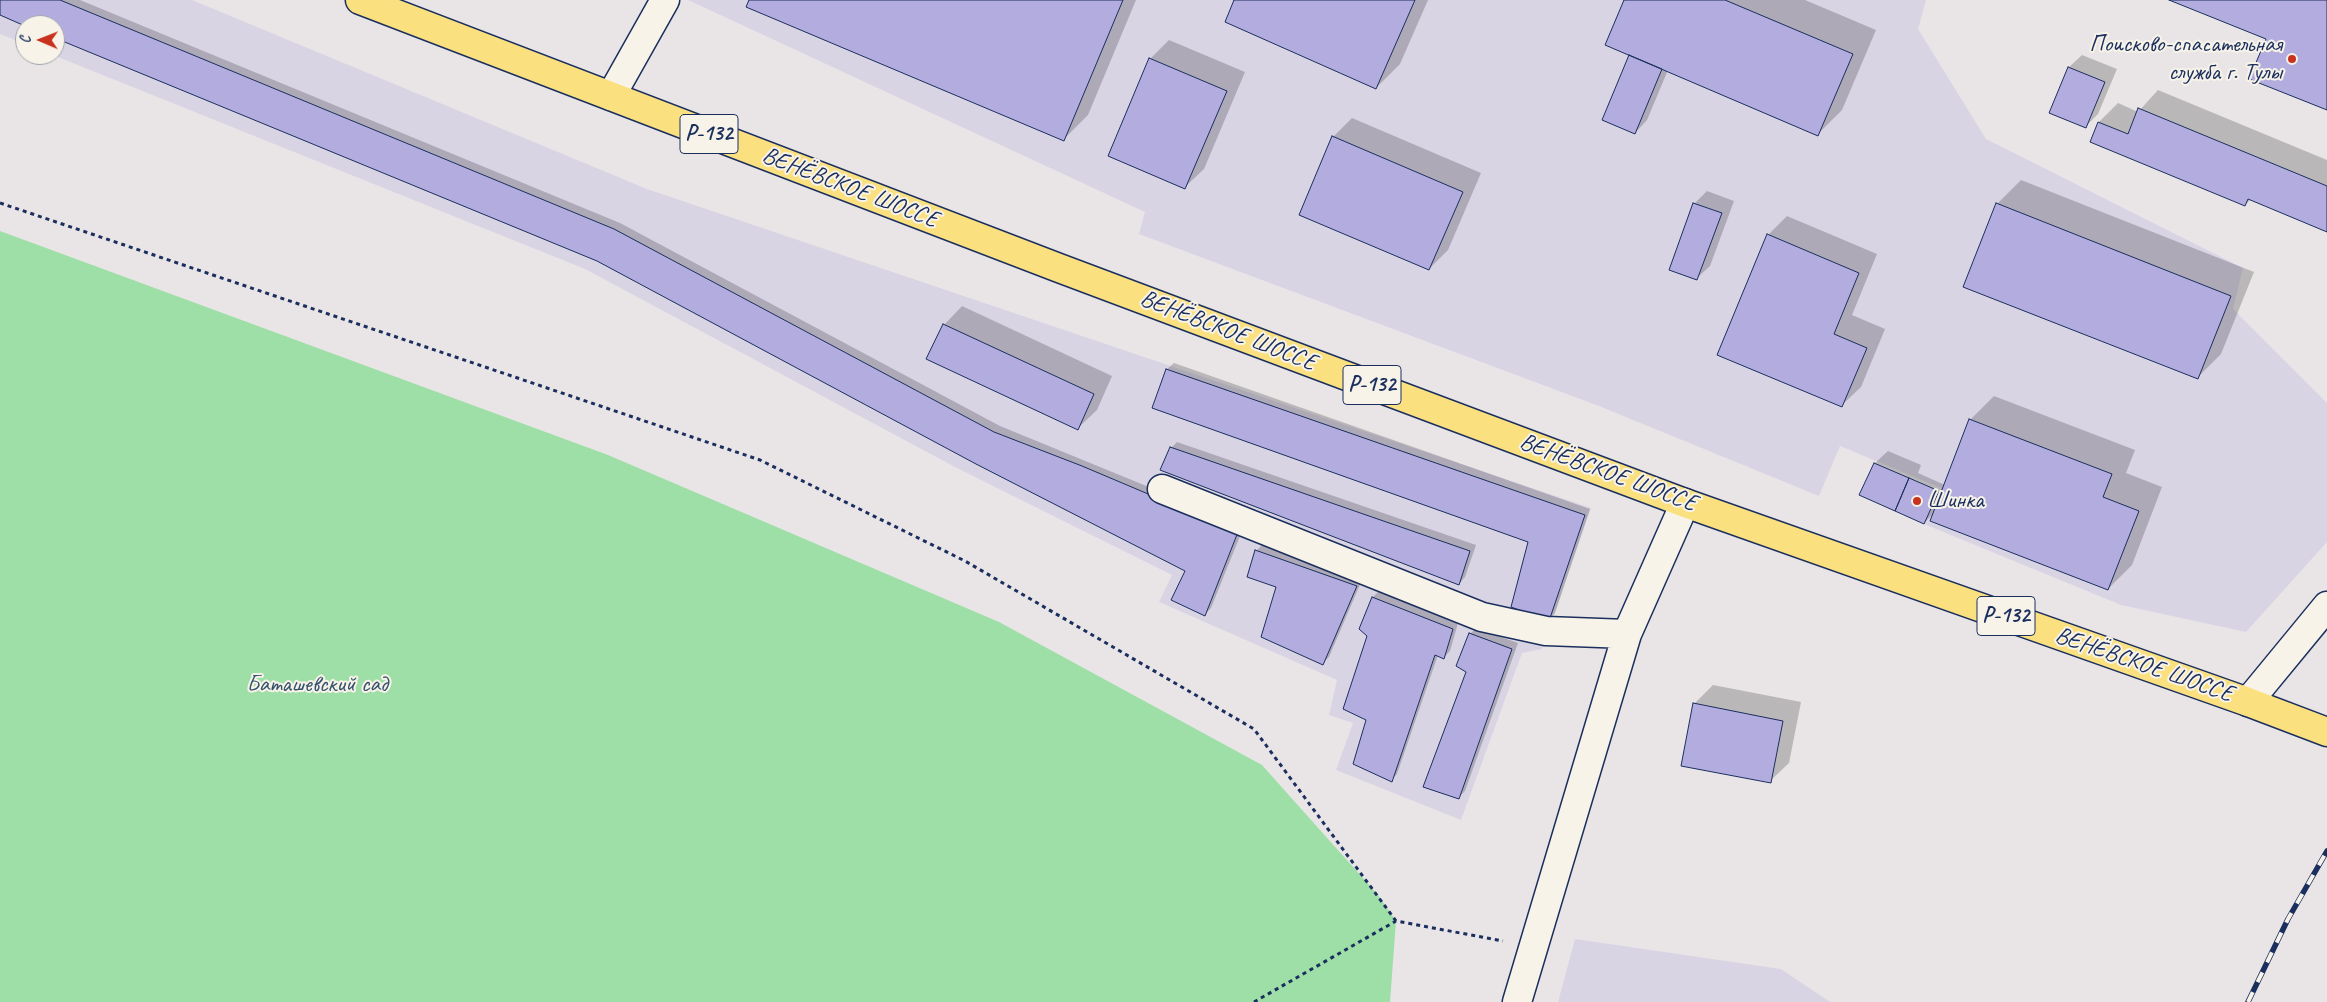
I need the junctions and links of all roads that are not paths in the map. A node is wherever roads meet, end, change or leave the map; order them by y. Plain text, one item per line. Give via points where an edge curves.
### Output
1 (360, 0) edge
2 (666, 0) edge
3 (611, 96) junction
4 (1162, 489) dead end
5 (1685, 503) junction
6 (2327, 606) edge
7 (1627, 634) junction
8 (2248, 702) junction
9 (2327, 732) edge
10 (1517, 1002) edge

1 - 3 main road, ВЕНЁВСКОЕ ШОССЕ / Р-132
2 - 3 lane
3 - 5 main road, ВЕНЁВСКОЕ ШОССЕ / Р-132 via 1068,272
4 - 7 lane via 1482,618 1546,631
5 - 7 lane
5 - 8 main road, ВЕНЁВСКОЕ ШОССЕ / Р-132
6 - 8 lane
7 - 10 lane
8 - 9 main road, ВЕНЁВСКОЕ ШОССЕ / Р-132

